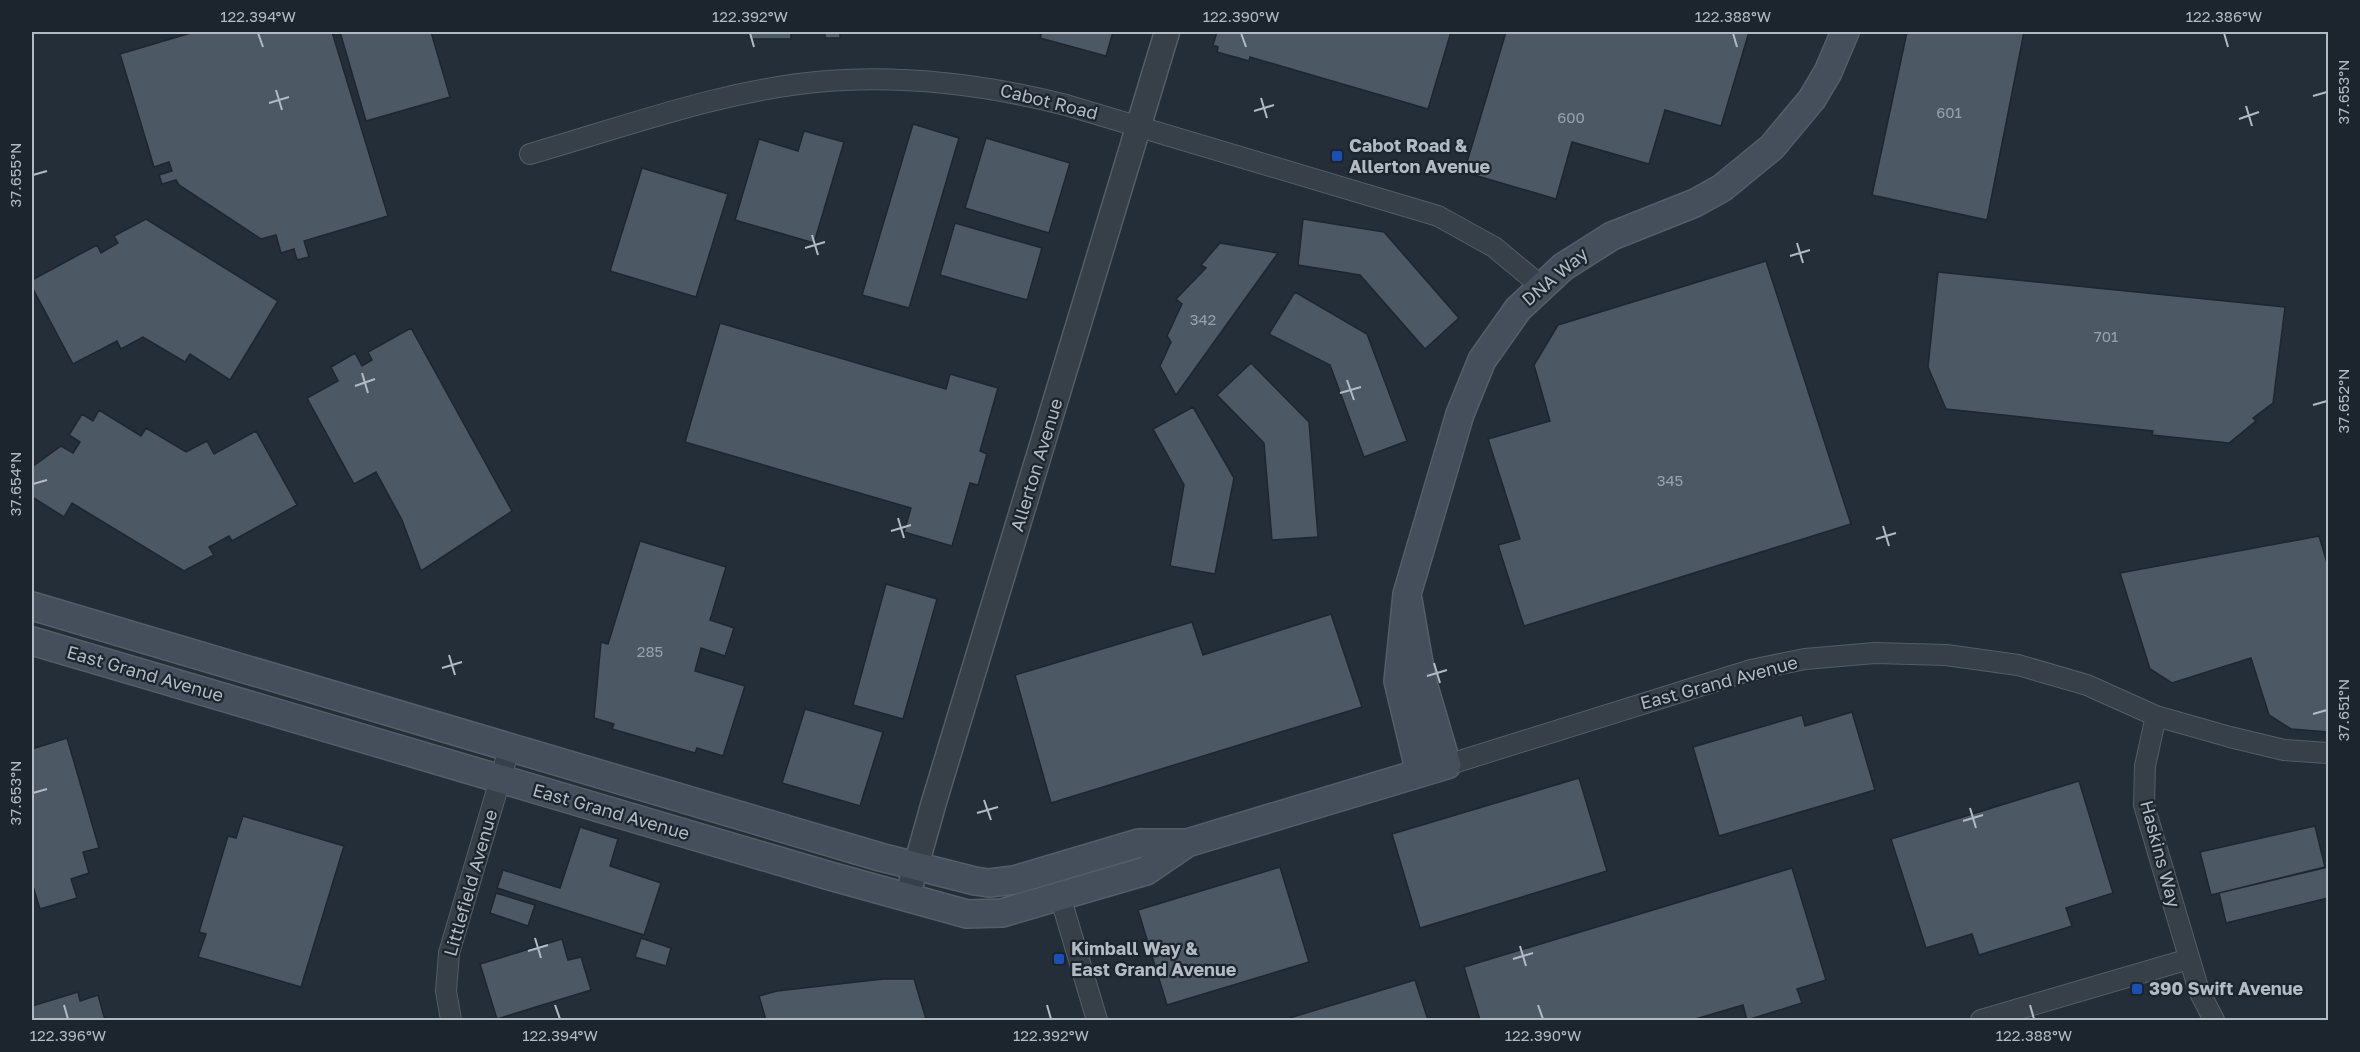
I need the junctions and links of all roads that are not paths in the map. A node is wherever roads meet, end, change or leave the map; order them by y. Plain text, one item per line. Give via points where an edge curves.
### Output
1 (1167, 32) edge
2 (1845, 32) edge
3 (1138, 126) junction
4 (530, 154) dead end
5 (1541, 286) junction
6 (1407, 594) junction
7 (32, 606) edge
8 (32, 641) edge
9 (2156, 716) junction
10 (510, 746) junction
11 (2328, 753) edge
12 (1447, 765) junction
13 (1420, 773) junction
14 (501, 780) junction
15 (1187, 843) junction
16 (916, 866) junction
17 (1060, 896) junction
18 (907, 898) junction
19 (2189, 960) junction
20 (2199, 991) junction
21 (451, 1020) edge
22 (1097, 1020) edge
23 (1981, 1020) edge
24 (2202, 1020) edge
25 (2214, 1020) edge

1 - 3 street, Allerton Avenue
2 - 5 main road, DNA Way via 1812,99 1794,124 1748,169 1695,203 1586,250
3 - 4 street, Cabot Road via 989,88 908,79 867,79 783,87 731,97
3 - 5 street, Cabot Road via 1438,216 1494,247
3 - 16 street, Allerton Avenue
5 - 6 main road, DNA Way via 1499,333 1470,386
6 - 12 main road, DNA Way via 1422,680
6 - 13 main road, DNA Way via 1398,681
7 - 10 main road, East Grand Avenue
8 - 14 main road, East Grand Avenue
9 - 11 street, East Grand Avenue via 2256,744
9 - 12 street, East Grand Avenue via 2087,685 2018,665 1936,654 1841,654 1736,675
9 - 19 street, Haskins Way via 2146,756 2144,805
10 - 14 street, Littlefield Avenue
10 - 16 main road, East Grand Avenue
12 - 13 main road, East Grand Avenue
13 - 15 main road, East Grand Avenue
14 - 18 main road, East Grand Avenue
14 - 21 street, Littlefield Avenue via 449,953 446,991
15 - 16 main road, East Grand Avenue via 1140,843 1003,882 975,881
15 - 17 main road, East Grand Avenue via 1146,870
16 - 18 street, Allerton Avenue
17 - 18 main road, East Grand Avenue via 988,914 968,914
17 - 22 street
19 - 20 street, Haskins Way
19 - 23 street
20 - 24 street, Haskins Way
20 - 25 street, Haskins Way

